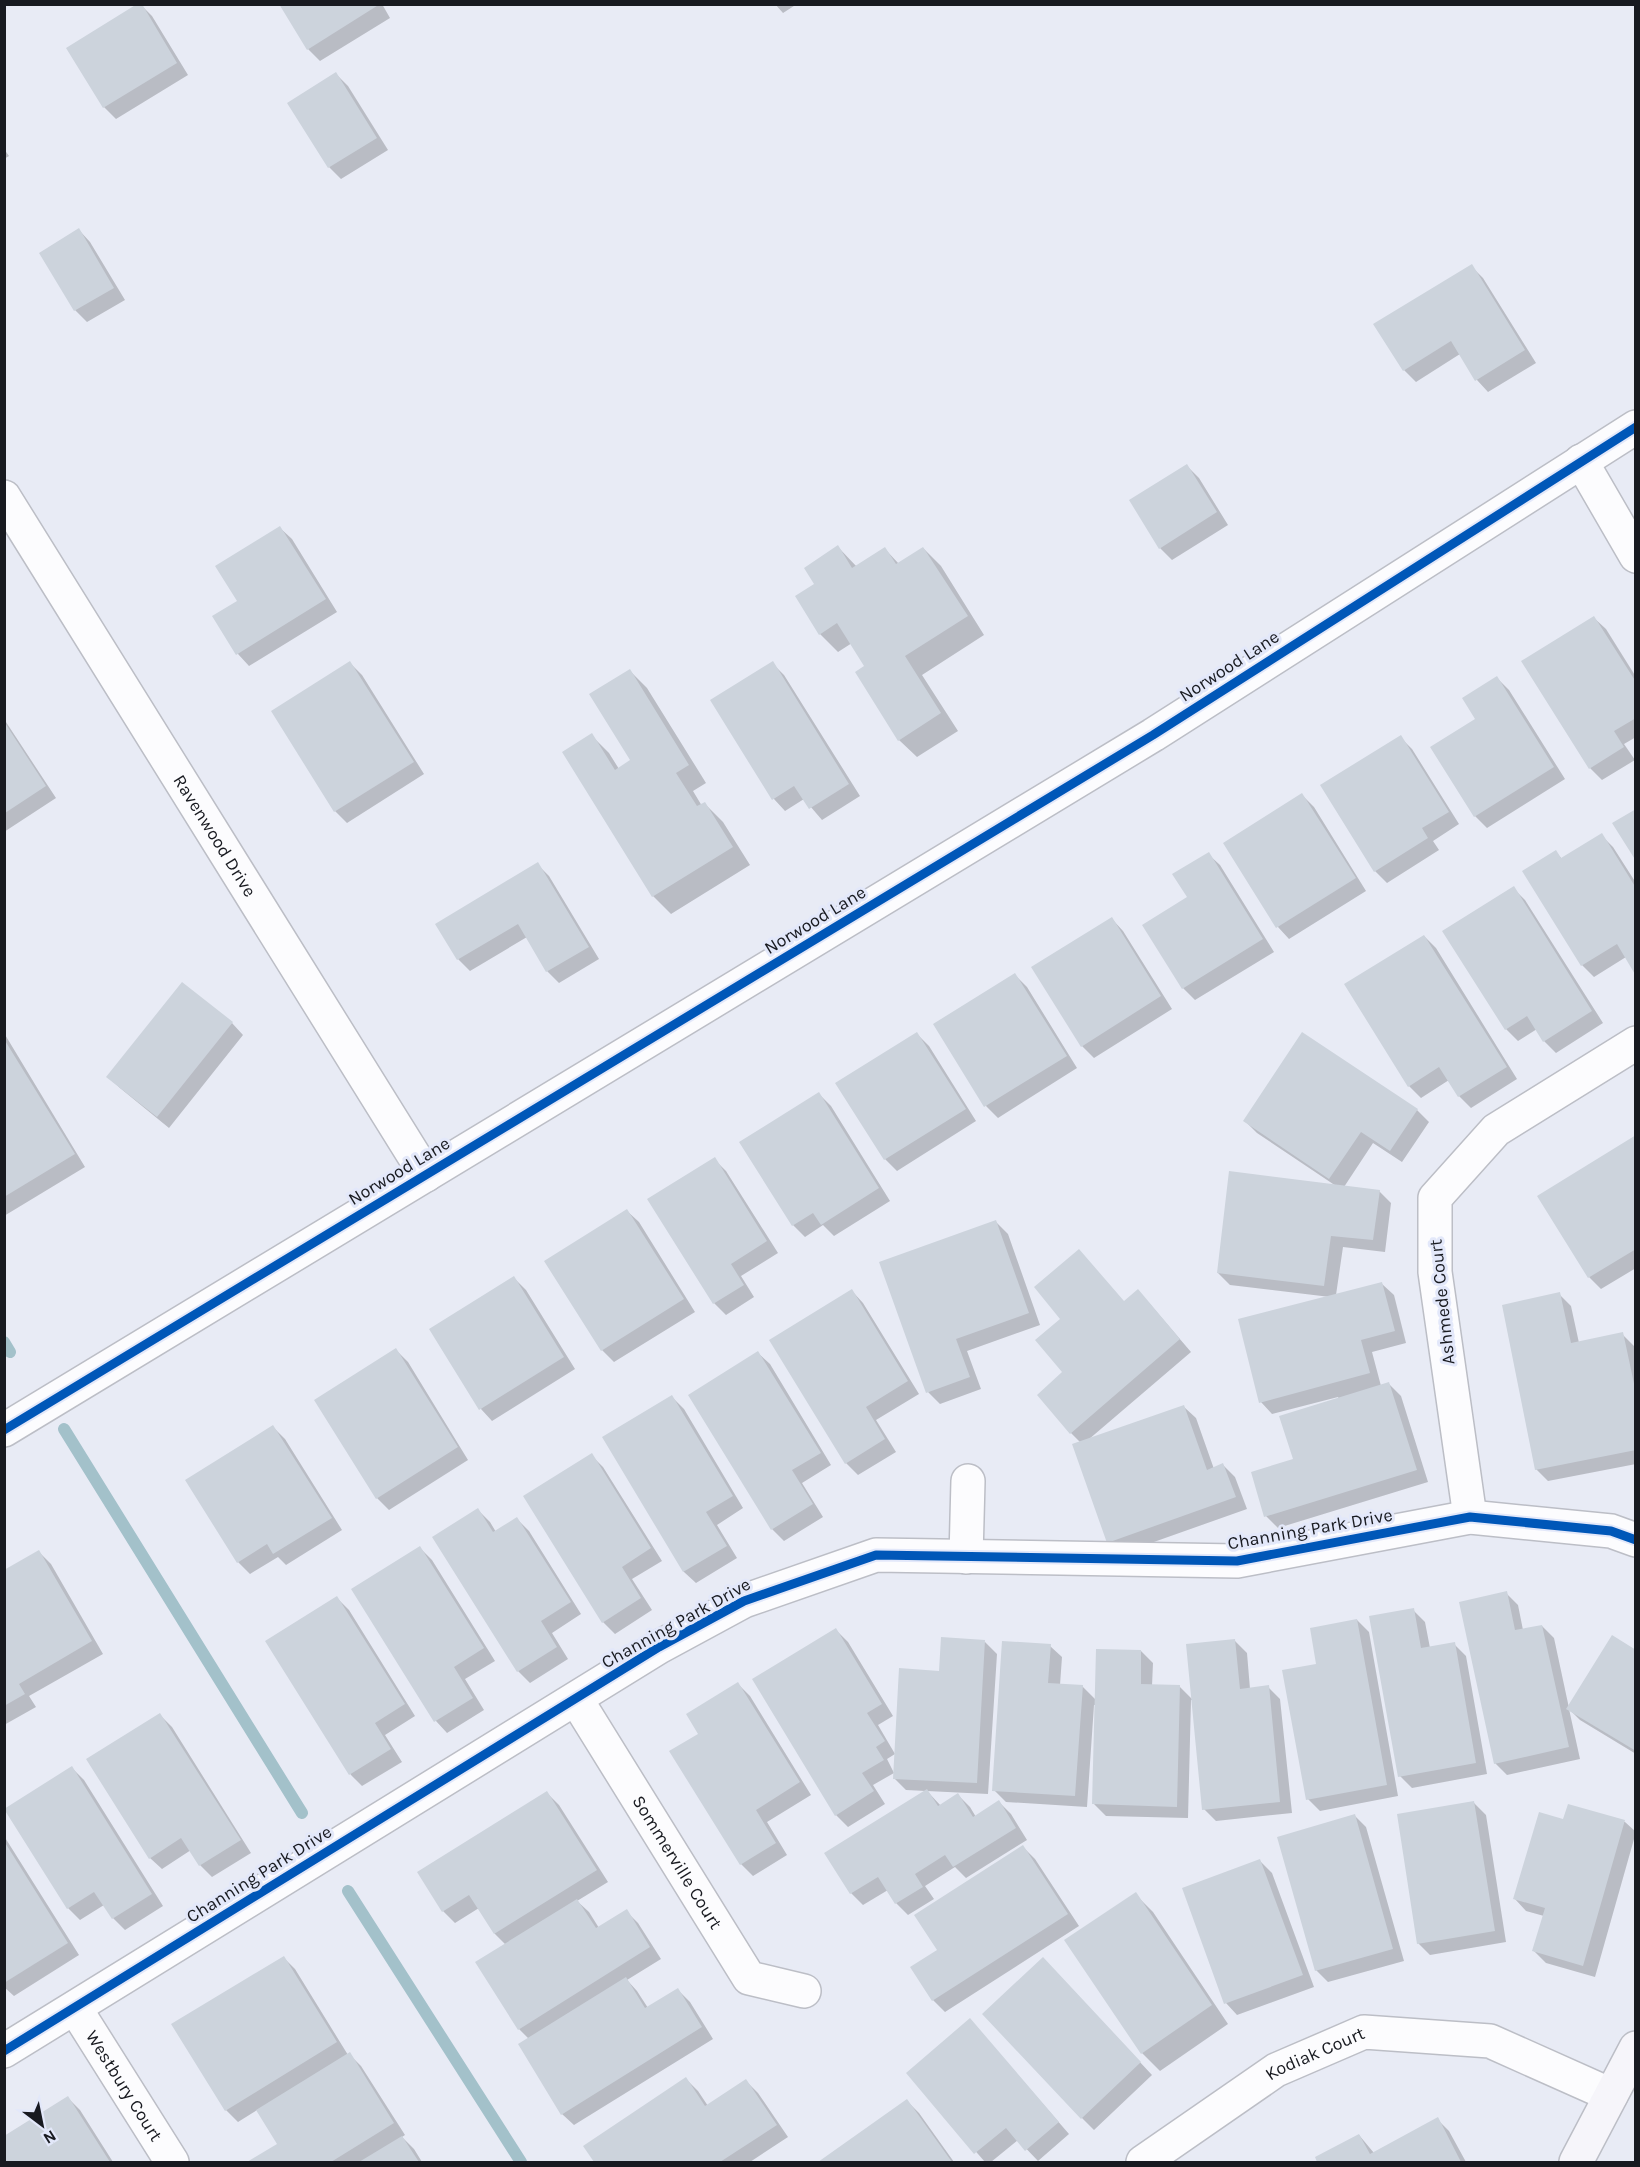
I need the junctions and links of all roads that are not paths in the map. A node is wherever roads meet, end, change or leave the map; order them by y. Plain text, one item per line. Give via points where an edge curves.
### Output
1 (1635, 427) edge
2 (1581, 461) junction
3 (4, 497) edge
4 (1635, 556) edge
5 (1635, 1043) edge
6 (426, 1175) junction
7 (4, 1430) edge
8 (968, 1481) dead end
9 (1470, 1517) junction
10 (1635, 1540) edge
11 (966, 1557) junction
12 (576, 1699) junction
13 (804, 1991) dead end
14 (75, 2008) junction
15 (1635, 2048) edge
16 (4, 2051) edge
17 (1611, 2095) junction
18 (172, 2163) edge
19 (1143, 2163) edge
20 (1576, 2163) edge

1 - 2 street, Norwood Lane
2 - 4 street
2 - 6 street, Norwood Lane via 1142,741
3 - 6 street, Ravenwood Drive
5 - 9 street, Ashmede Court via 1496,1130 1435,1198 1435,1272
6 - 7 street, Norwood Lane
8 - 11 street
9 - 10 street, Channing Park Drive via 1611,1531
9 - 11 street, Channing Park Drive via 1237,1561
11 - 12 street, Channing Park Drive via 876,1555 744,1601 659,1647
12 - 13 street, Sommerville Court via 749,1978
12 - 14 street, Channing Park Drive
14 - 16 street, Channing Park Drive
14 - 18 street, Westbury Court
15 - 17 main road
17 - 19 street, Kodiak Court via 1490,2041 1364,2032 1276,2070
17 - 20 main road

